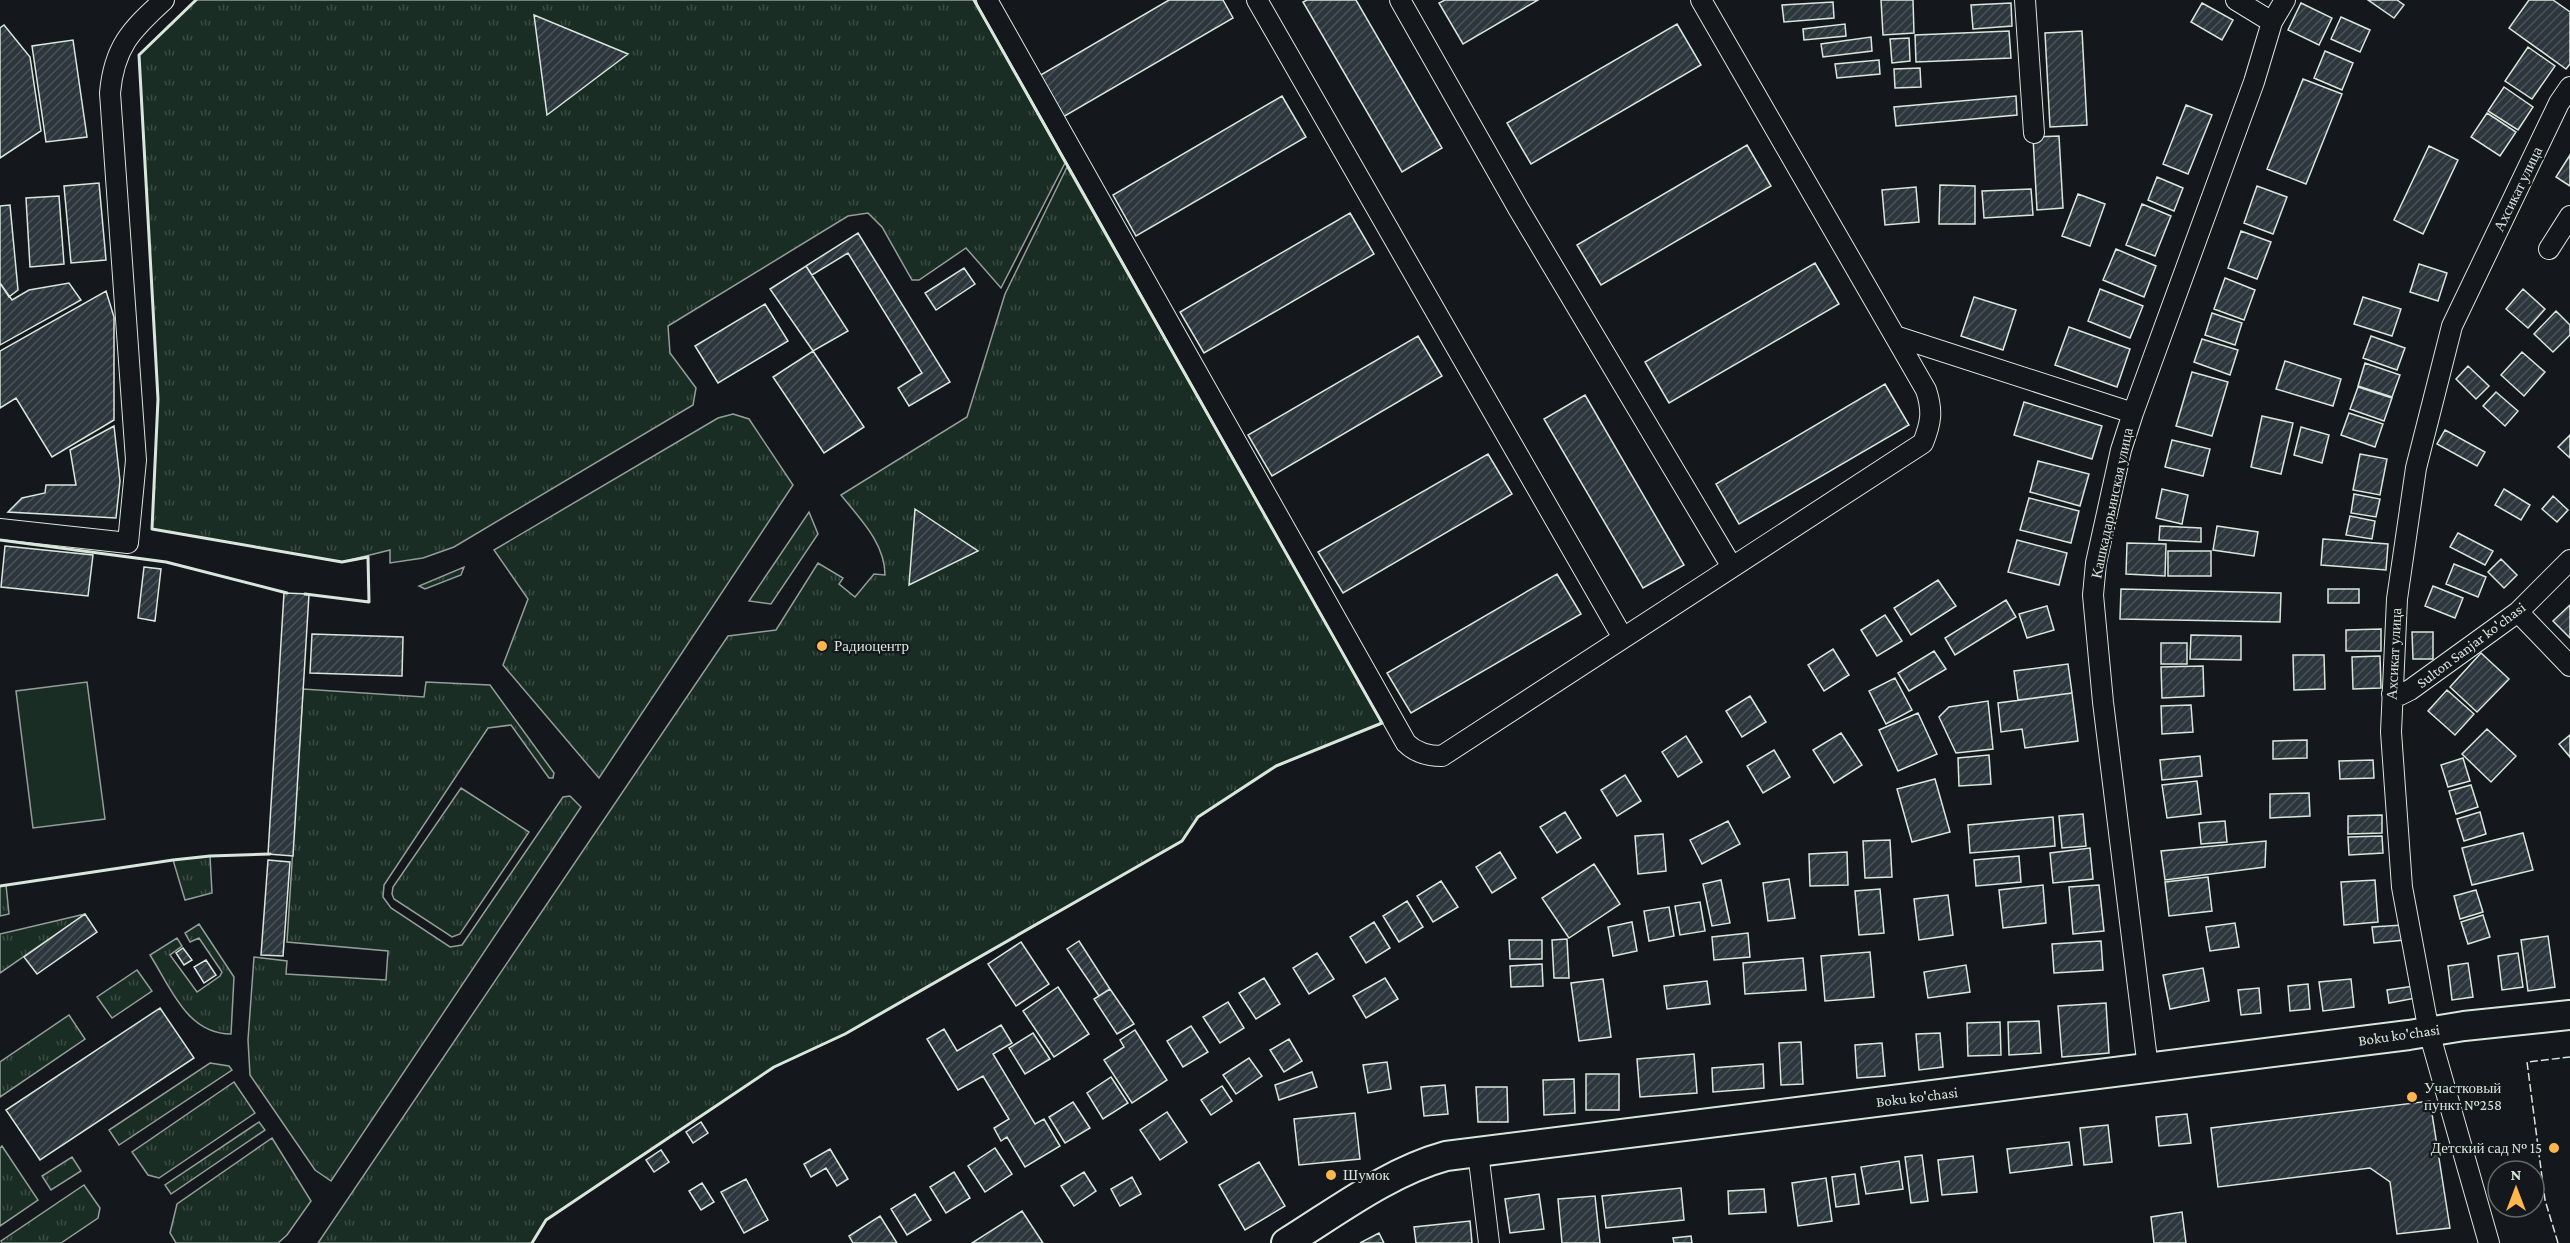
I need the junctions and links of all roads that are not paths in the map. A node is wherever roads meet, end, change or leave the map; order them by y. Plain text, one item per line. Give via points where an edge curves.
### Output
1 (164, 0) edge
2 (987, 0) edge
3 (1257, 0) edge
4 (1400, 0) edge
5 (1701, 0) edge
6 (2025, 0) edge
7 (2236, 0) edge
8 (2285, 0) edge
9 (2272, 22) junction
10 (2570, 87) edge
11 (2034, 132) dead end
12 (2570, 216) edge
13 (2549, 249) dead end
14 (1895, 336) junction
15 (2133, 413) junction
16 (0, 529) edge
17 (2570, 560) edge
18 (1732, 567) junction
19 (2518, 612) junction
20 (1623, 638) junction
21 (2570, 666) edge
22 (2392, 694) junction
23 (2570, 1015) edge
24 (2429, 1032) junction
25 (2148, 1068) junction
26 (1478, 1152) junction
27 (1286, 1243) edge
28 (1489, 1243) edge
29 (2489, 1243) edge

1 - 16 street via 128,35 115,63 110,93 136,460 128,543
2 - 20 street via 1406,743 1414,750 1442,756
3 - 20 street
4 - 18 street via 1518,208
5 - 14 street
6 - 11 street
7 - 9 street
8 - 9 street, Кашкадарьинская улица
9 - 15 street, Кашкадарьинская улица via 2254,82
10 - 22 street, Ахсикат улица via 2452,326 2416,468 2397,599
12 - 13 street
14 - 15 street
14 - 18 street via 1932,408 1931,425 1923,443
15 - 25 street, Кашкадарьинская улица via 2096,563 2093,595
17 - 19 street, Sulton Sanjar ko'chasi
18 - 20 street
19 - 21 street
19 - 22 street, Sulton Sanjar ko'chasi via 2410,690
22 - 24 street, Ахсикат улица via 2402,887
23 - 24 street, Boku ko'chasi
24 - 25 street, Boku ko'chasi
24 - 29 street, Ахсикат улица
25 - 26 street, Boku ko'chasi
26 - 27 street, Boku ko'chasi via 1446,1156 1414,1167
26 - 28 street

